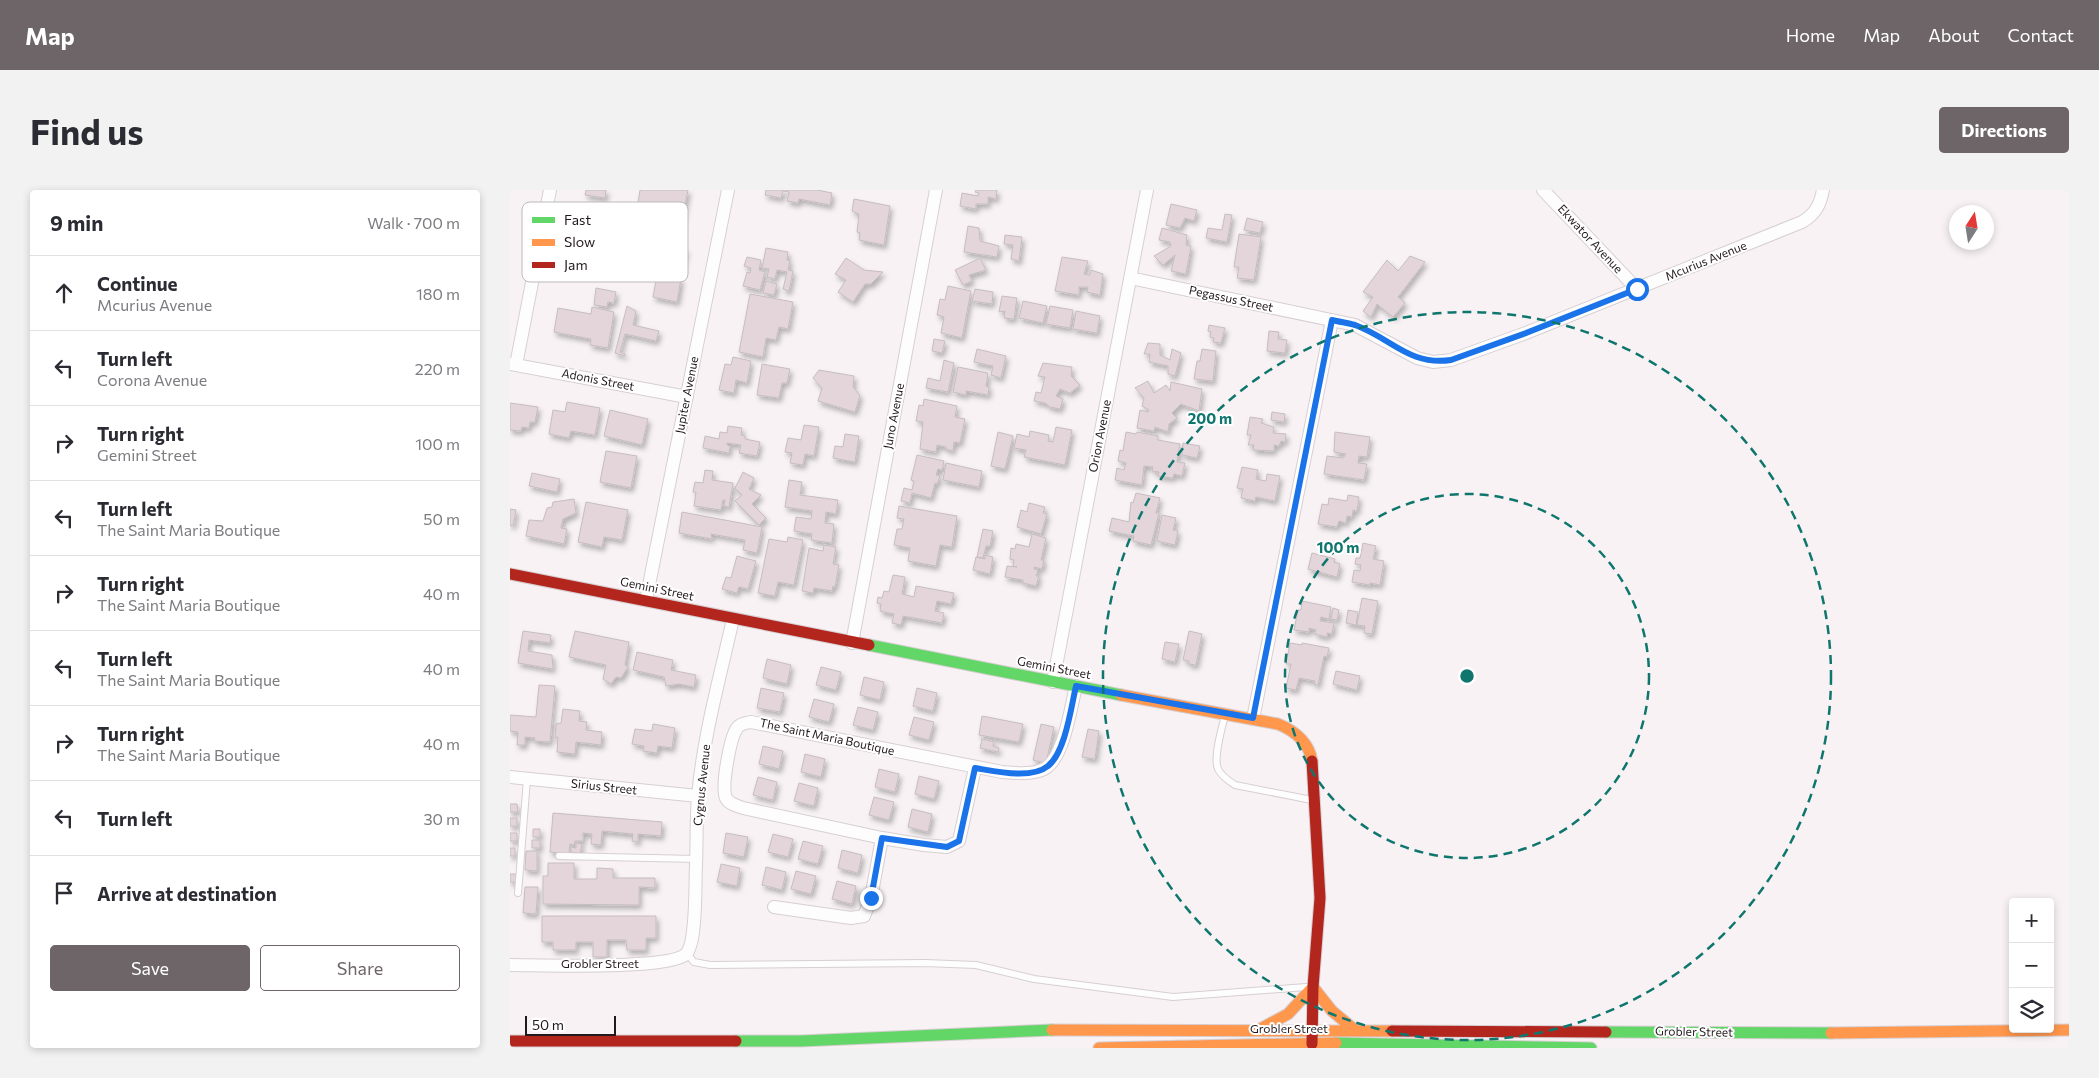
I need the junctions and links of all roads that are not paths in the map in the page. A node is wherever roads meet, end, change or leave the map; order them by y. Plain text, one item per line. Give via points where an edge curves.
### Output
1 (728, 190) edge
2 (936, 190) edge
3 (1147, 190) edge
4 (1543, 190) edge
5 (1822, 196) edge
6 (1130, 278) junction
7 (530, 282) edge
8 (1637, 289) junction
9 (1332, 320) junction
10 (513, 364) edge
11 (687, 397) junction
12 (510, 574) edge
13 (646, 600) junction
14 (733, 619) junction
15 (852, 643) junction
16 (1053, 682) junction
17 (1076, 686) junction
18 (1225, 713) junction
19 (1253, 718) junction
20 (975, 768) junction
21 (510, 777) edge
22 (528, 779) junction
23 (698, 796) junction
24 (1314, 800) junction
25 (882, 838) junction
26 (559, 856) dead end
27 (696, 859) junction
28 (518, 893) dead end
29 (774, 907) dead end
30 (687, 954) junction
31 (510, 965) edge
32 (1313, 987) junction
33 (1259, 1029) junction
34 (1312, 1029) junction
35 (1354, 1030) junction
36 (2069, 1030) edge
37 (820, 1040) junction
38 (510, 1041) edge
39 (588, 1042) junction
40 (1266, 1045) edge
41 (1312, 1045) edge
42 (1360, 1046) edge
43 (638, 1048) edge
44 (800, 1048) edge
45 (1099, 1048) edge
46 (1591, 1048) edge

1 - 11 street, Jupiter Avenue
2 - 15 street, Juno Avenue
3 - 6 street, Orion Avenue
4 - 8 street, Ekwator Avenue
5 - 8 street, Mcurius Avenue via 1816,212 1802,222
6 - 9 street, Pegassus Street
6 - 16 street, Orion Avenue
7 - 10 street
8 - 9 street, Mcurius Avenue via 1526,333 1440,362 1416,358 1355,325
9 - 19 street
10 - 11 street, Adonis Street
11 - 13 street, Jupiter Avenue
12 - 13 main road, Gemini Street
13 - 14 main road, Gemini Street
14 - 15 main road, Gemini Street
14 - 23 street, Cygnus Avenue via 712,708
15 - 16 main road, Gemini Street
16 - 17 main road, Gemini Street
17 - 18 main road, Gemini Street
17 - 20 street, The Saint Maria Boutique via 1061,747 1049,766 1033,772 1016,773
18 - 19 main road, Gemini Street
18 - 24 lane via 1216,759 1218,769 1226,779 1235,785
19 - 24 main road, Gemini Street via 1292,729 1307,746 1311,757
20 - 25 street, The Saint Maria Boutique via 962,833 954,845 947,847
20 - 25 street, The Saint Maria Boutique via 757,722 745,723 736,730 724,784 725,796 731,803
21 - 22 street, Sirius Street
22 - 23 street, Sirius Street
22 - 28 lane
23 - 27 street, Cygnus Avenue
24 - 32 main road, Gemini Street via 1320,898
25 - 29 street via 868,910 862,917
26 - 27 lane
27 - 30 street, Cygnus Avenue via 694,927
30 - 31 street, Grobler Street via 655,964
30 - 32 lane via 694,962 710,965 976,965 1034,979 1173,997
32 - 33 main road via 1288,1014
32 - 34 main road, Gemini Street
32 - 35 main road via 1332,1011
33 - 34 main road, Grobler Street
33 - 37 main road, Grobler Street via 1067,1029
34 - 35 main road, Grobler Street
34 - 41 main road, Gemini Street
35 - 36 main road, Grobler Street
37 - 39 main road, Grobler Street
37 - 44 main road
38 - 39 main road, Grobler Street
39 - 43 main road
40 - 41 main road, Grobler Street
40 - 45 main road, Grobler Street
41 - 42 main road, Grobler Street
42 - 46 main road, Grobler Street

